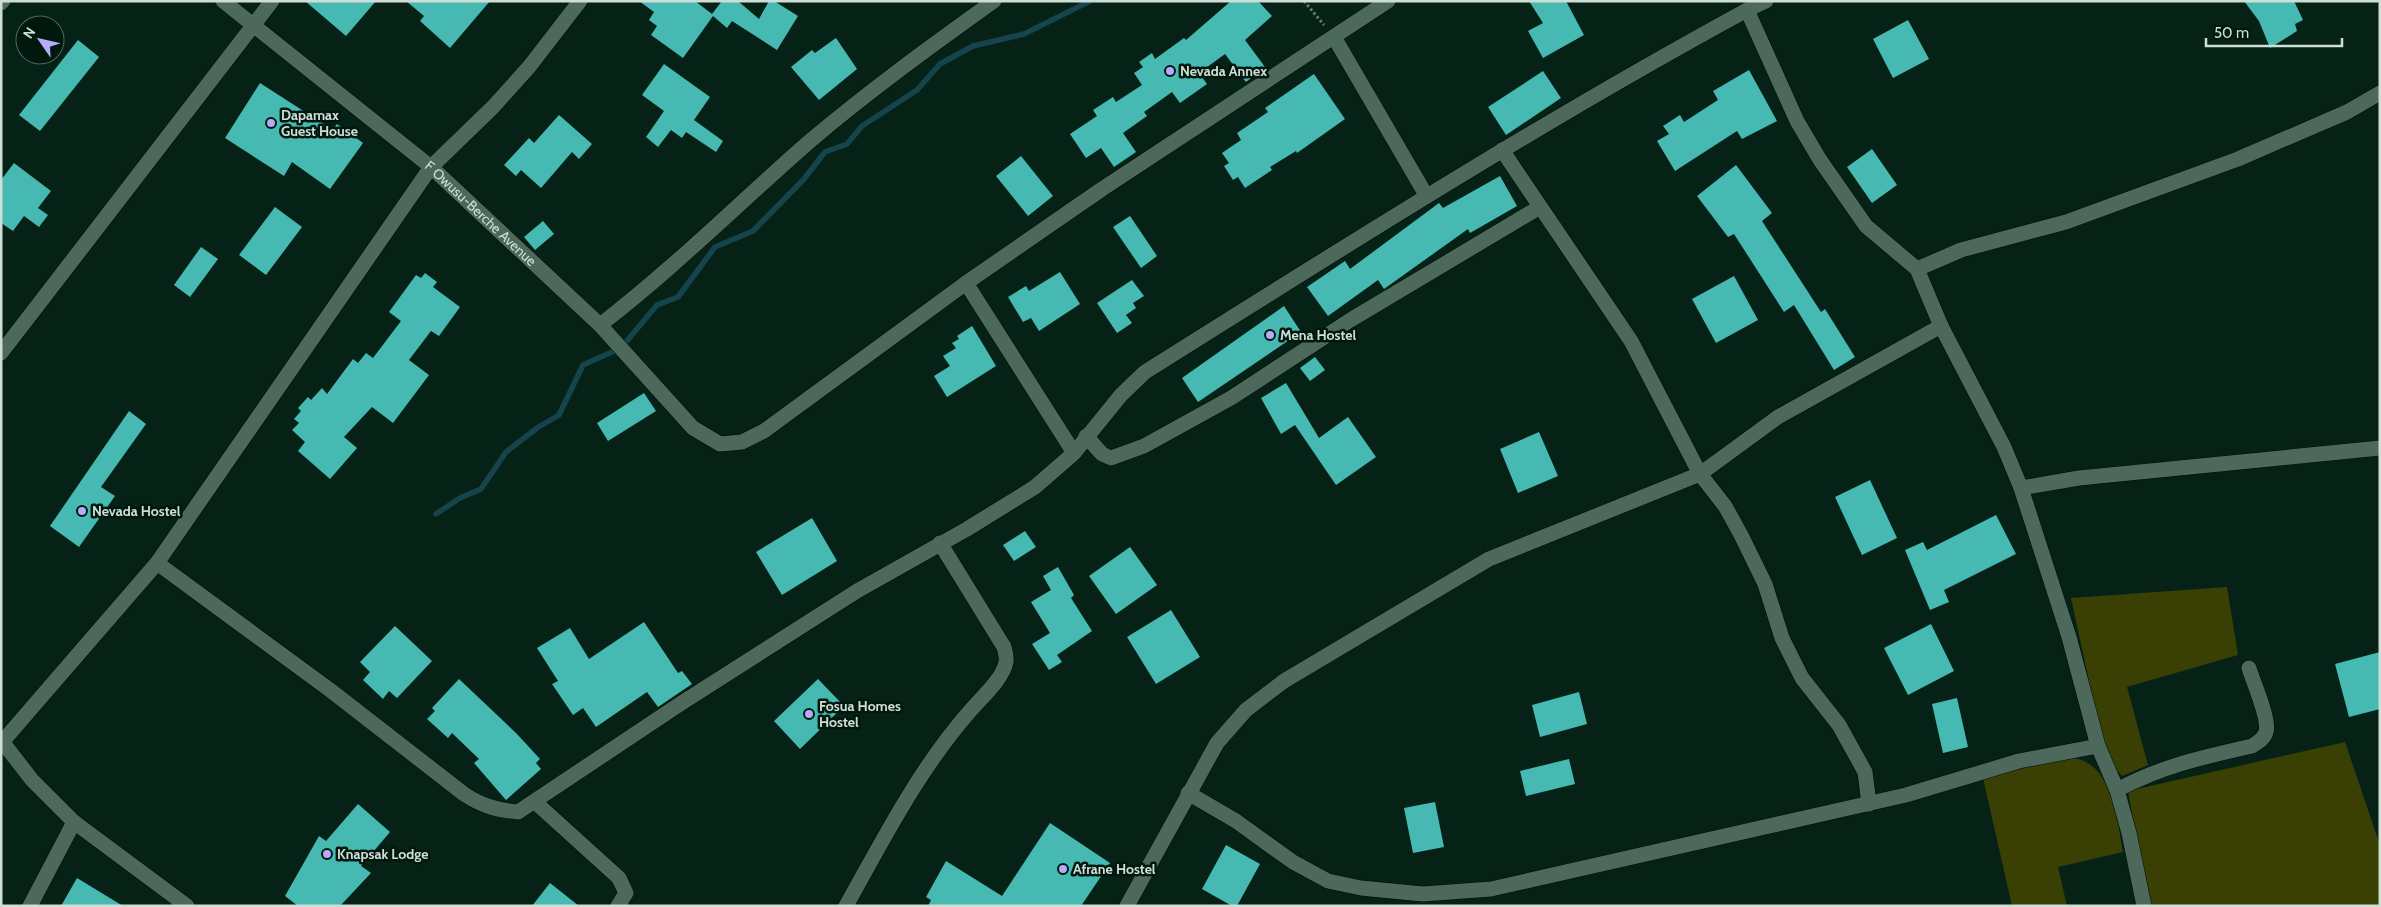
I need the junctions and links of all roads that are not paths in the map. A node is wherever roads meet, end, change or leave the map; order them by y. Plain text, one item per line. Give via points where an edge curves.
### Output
1 (223, 1) edge
2 (272, 1) edge
3 (580, 1) edge
4 (994, 1) edge
5 (1388, 1) edge
6 (1766, 1) edge
7 (1747, 10) junction
8 (254, 24) junction
9 (1334, 37) junction
10 (2380, 93) edge
11 (1502, 150) junction
12 (431, 167) junction
13 (1426, 196) junction
14 (1540, 207) junction
15 (1917, 269) junction
16 (966, 284) junction
17 (600, 325) junction
18 (1942, 326) junction
19 (1, 353) edge
20 (1086, 436) junction
21 (2380, 448) edge
22 (1074, 453) junction
23 (1700, 474) junction
24 (2021, 488) junction
25 (940, 544) junction
26 (157, 563) junction
27 (2249, 668) dead end
28 (2, 741) edge
29 (2098, 746) junction
30 (2117, 790) junction
31 (1188, 793) junction
32 (535, 802) junction
33 (1869, 804) junction
34 (74, 822) junction
35 (30, 906) edge
36 (187, 906) edge
37 (618, 906) edge
38 (846, 906) edge
39 (1127, 906) edge
40 (2144, 906) edge

1 - 8 street, F Owusu-Berche Avenue
2 - 8 street
3 - 12 street via 529,67
4 - 17 street via 892,75 811,140 649,286
5 - 9 street
6 - 7 street
7 - 11 street via 1596,93
7 - 15 street via 1797,121 1820,160 1866,226
8 - 12 street, F Owusu-Berche Avenue
8 - 19 street
9 - 13 street
9 - 16 street via 1102,189
10 - 15 street via 2347,112 2238,159 2066,222 1961,250
11 - 13 street
11 - 14 street
12 - 17 street, F Owusu-Berche Avenue
12 - 26 street
13 - 20 street via 1145,372
14 - 20 street via 1352,319 1231,398 1144,446 1111,458 1102,454
14 - 23 street via 1631,341
15 - 18 street
16 - 17 street, F Owusu-Berche Avenue via 764,431 742,442 720,444 693,428
16 - 22 street
18 - 23 street via 1778,417
18 - 24 street via 2004,447
20 - 22 street
21 - 24 street via 2079,478
22 - 25 street via 1035,487
23 - 31 street via 1489,559 1284,680 1246,710 1217,743
23 - 33 street via 1725,506 1741,535 1764,584 1782,638 1802,678 1839,725 1865,772
24 - 29 street via 2069,637
25 - 32 street via 857,591
25 - 38 street via 1004,647 1006,662 996,681 952,732 904,801
26 - 28 street
26 - 32 street via 480,804 518,812
27 - 30 street via 2266,719 2267,730 2261,740 2252,746 2170,766
28 - 34 street via 32,780
29 - 30 street
29 - 33 street via 2019,761 1906,796
30 - 40 street
31 - 33 street via 1236,821 1293,862 1328,881 1423,894 1491,889
31 - 39 street
32 - 37 street via 619,878 626,893
34 - 35 street
34 - 36 street

